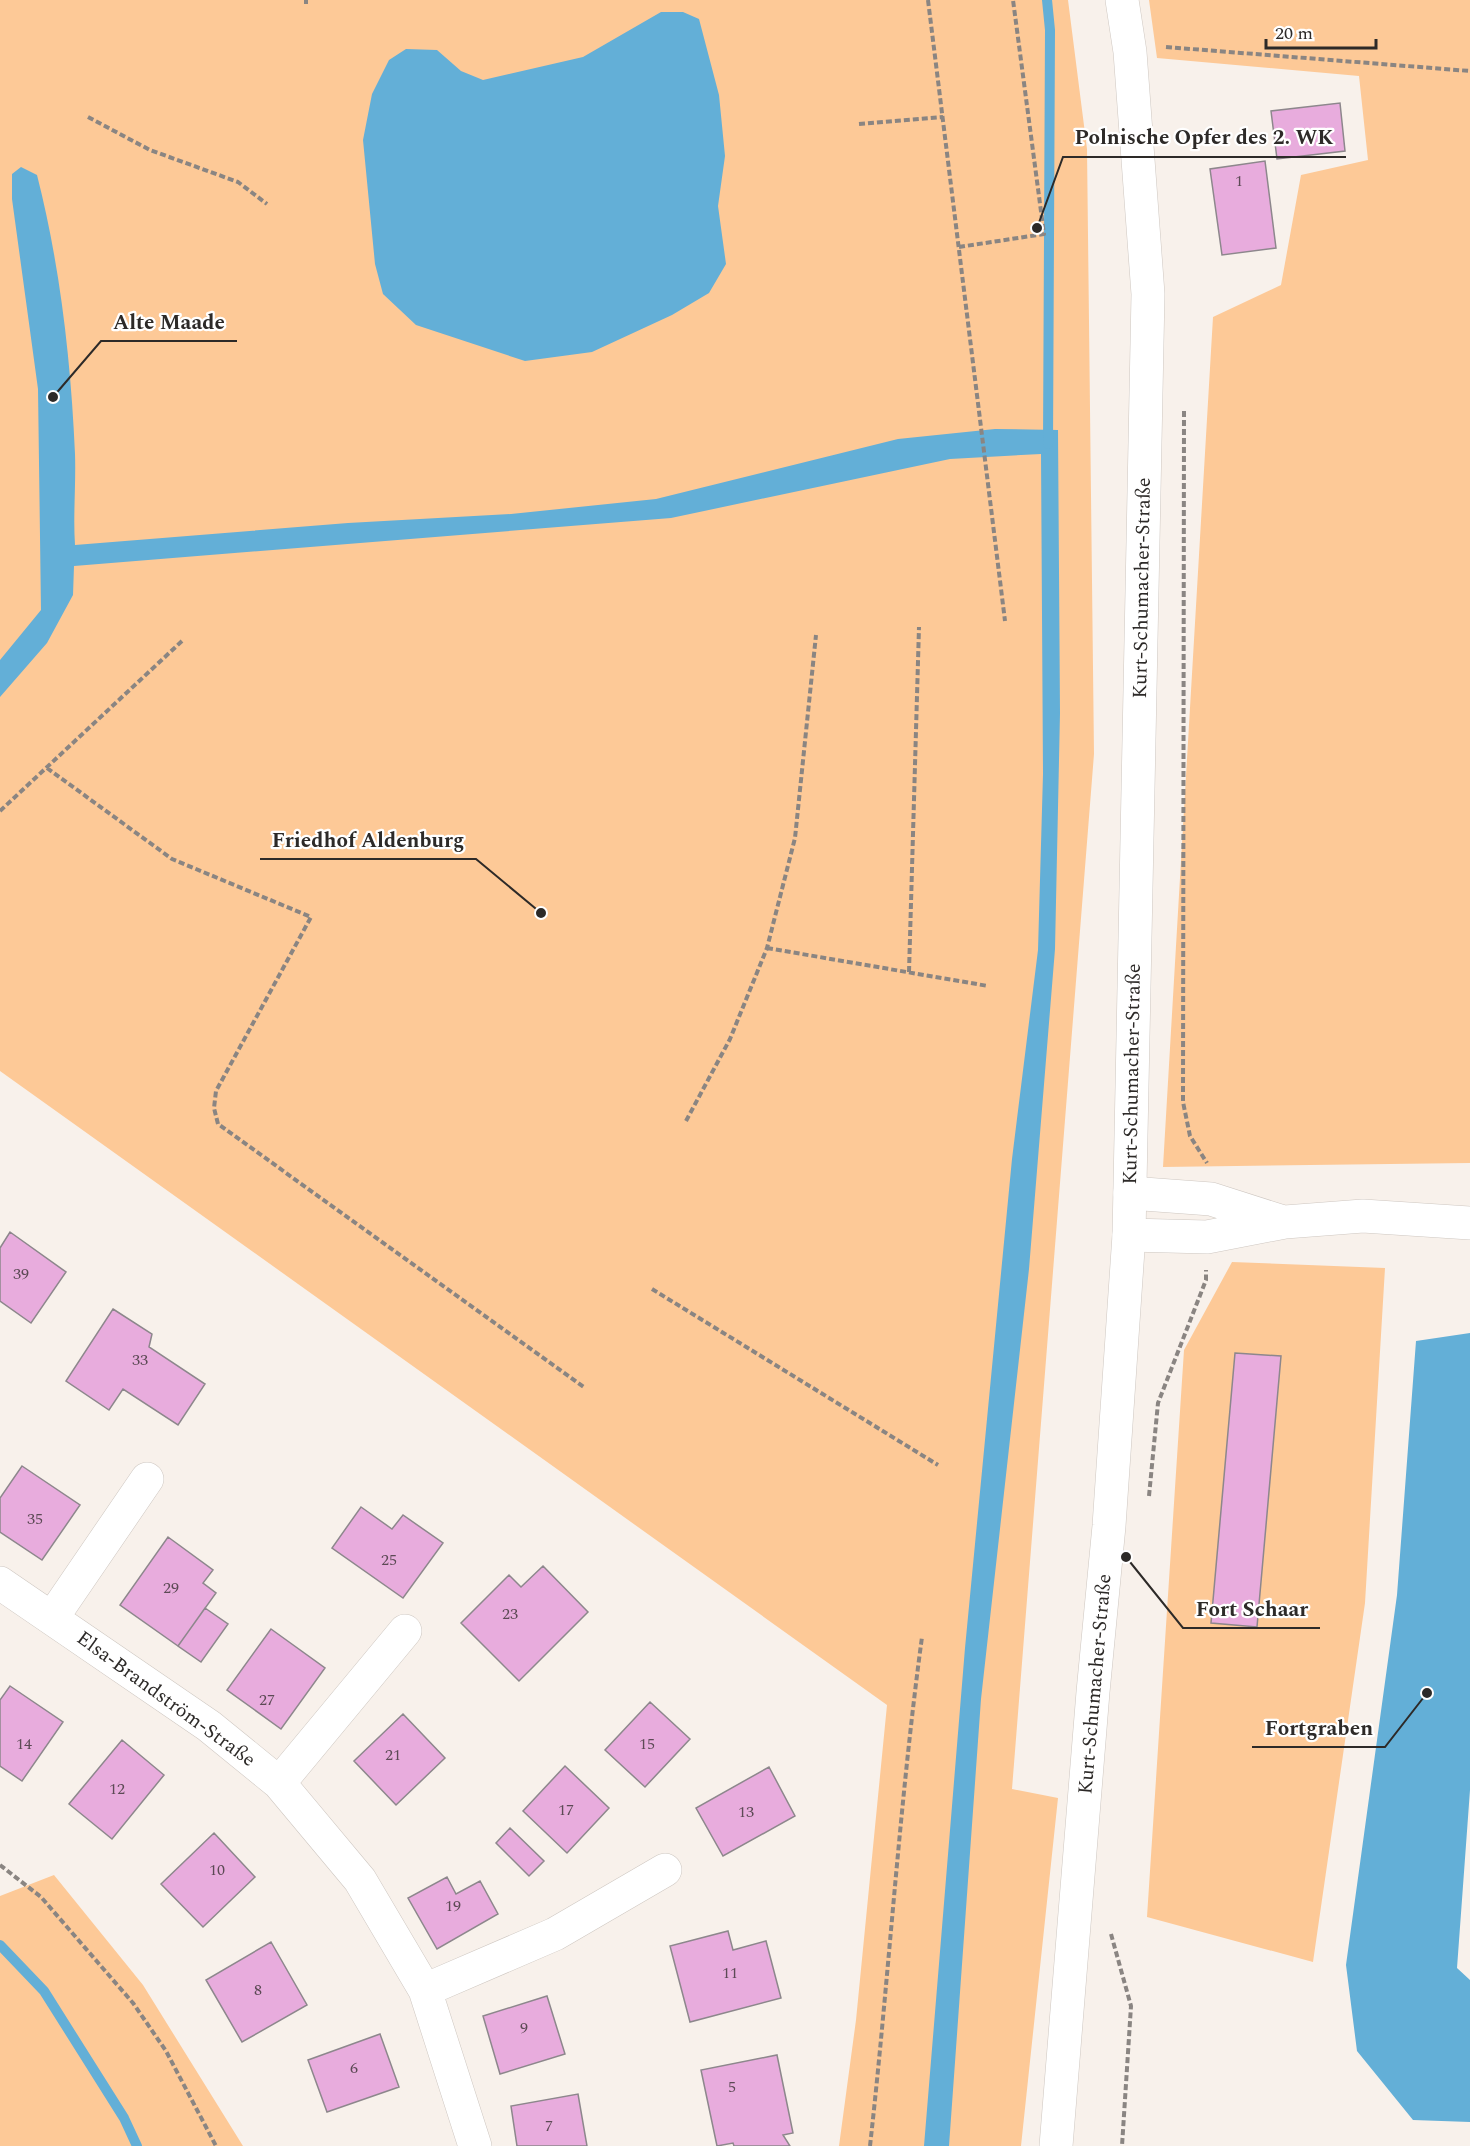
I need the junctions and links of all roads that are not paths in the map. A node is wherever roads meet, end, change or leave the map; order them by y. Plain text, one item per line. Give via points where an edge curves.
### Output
1 (1122, 0) edge
2 (1130, 1193) junction
3 (1285, 1222) junction
4 (1470, 1223) edge
5 (1129, 1235) junction
6 (147, 1479) dead end
7 (0, 1583) edge
8 (52, 1618) junction
9 (405, 1631) dead end
10 (279, 1783) junction
11 (665, 1870) dead end
12 (425, 1990) junction
13 (475, 2146) edge
14 (1056, 2146) edge

1 - 2 main road, Kurt-Schumacher-Straße via 1130,52 1148,294
2 - 3 main road via 1211,1199
2 - 5 main road, Kurt-Schumacher-Straße
3 - 4 main road via 1363,1216
3 - 5 main road via 1207,1237
5 - 14 main road, Kurt-Schumacher-Straße via 1109,1526
6 - 8 main road
7 - 8 main road, Elsa-Brandström-Straße
8 - 10 main road, Elsa-Brandström-Straße via 209,1726
9 - 10 main road
10 - 12 main road, Elsa-Brandström-Straße via 360,1880
11 - 12 main road via 555,1934
12 - 13 main road, Elsa-Brandström-Straße

